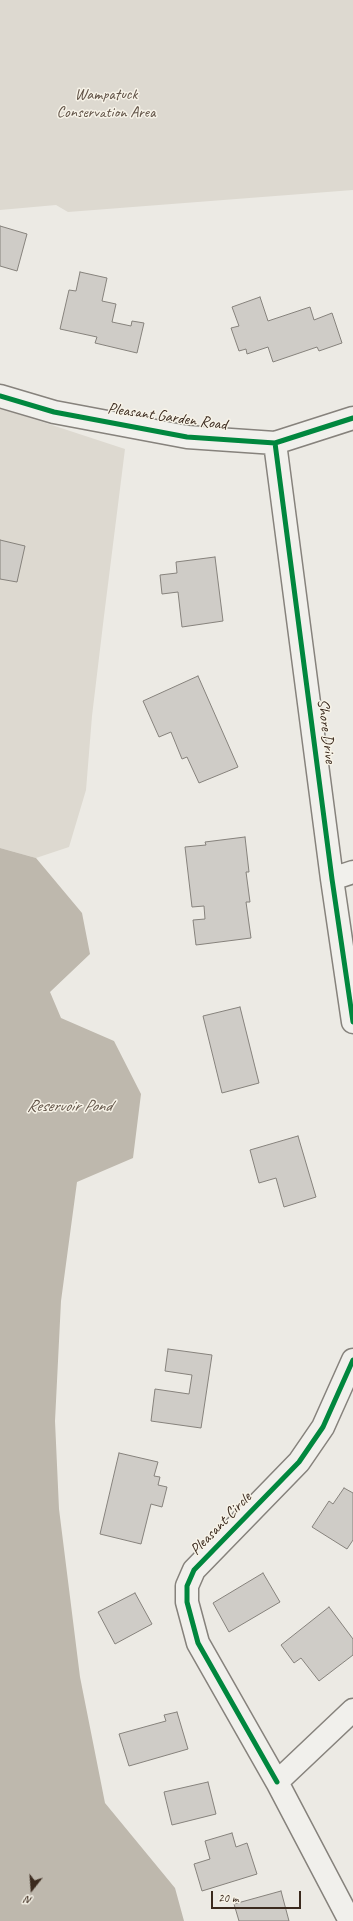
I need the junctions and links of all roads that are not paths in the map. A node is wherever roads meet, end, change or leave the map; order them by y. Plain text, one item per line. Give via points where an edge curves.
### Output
1 (0, 396) edge
2 (353, 418) edge
3 (275, 443) junction
4 (353, 872) edge
5 (332, 879) junction
6 (353, 1022) edge
7 (353, 1360) edge
8 (353, 1710) edge
9 (277, 1782) junction
10 (350, 1921) edge

1 - 3 street, Pleasant Garden Road via 54,412 187,437
2 - 3 street, Pleasant Garden Road
3 - 5 street, Shore Drive
4 - 5 street
5 - 6 street, Shore Drive
7 - 9 street, Pleasant Circle via 323,1427 299,1462 194,1570 187,1586 187,1602 198,1643
8 - 9 street
9 - 10 street, Pleasant Circle

